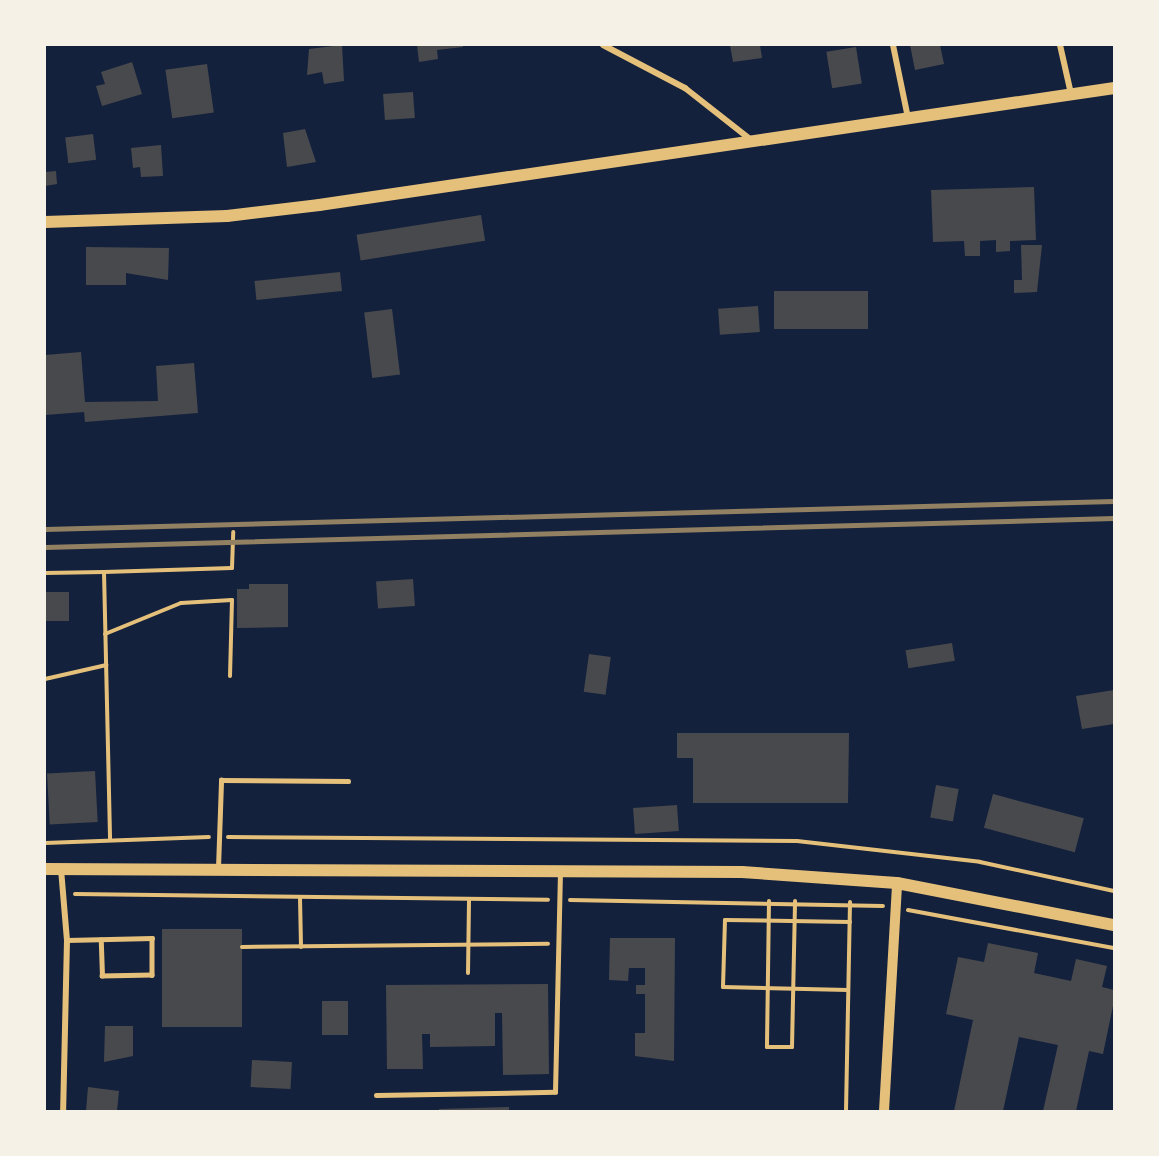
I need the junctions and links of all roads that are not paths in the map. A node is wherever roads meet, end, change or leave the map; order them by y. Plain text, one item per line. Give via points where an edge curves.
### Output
1 (603, 45) edge
2 (893, 45) edge
3 (1060, 45) edge
4 (1114, 88) edge
5 (1071, 94) junction
6 (908, 119) junction
7 (751, 140) junction
8 (45, 222) edge
9 (348, 781) dead end
10 (45, 869) edge
11 (61, 869) junction
12 (218, 873) junction
13 (560, 874) junction
14 (897, 883) junction
15 (1114, 925) edge
16 (67, 940) junction
17 (101, 940) junction
18 (376, 1095) dead end
19 (63, 1111) edge
20 (884, 1111) edge

1 - 7 street via 685,88
2 - 6 street
3 - 5 street
4 - 5 main road
5 - 6 main road
6 - 7 main road
7 - 8 main road via 227,216
9 - 12 lane via 221,780
10 - 11 main road
11 - 12 main road
11 - 16 street
12 - 13 main road
13 - 14 main road via 742,872
13 - 18 lane via 555,1092
14 - 15 main road
14 - 20 street
16 - 17 lane
16 - 19 street
17 - 17 lane via 152,938 152,975 102,976

